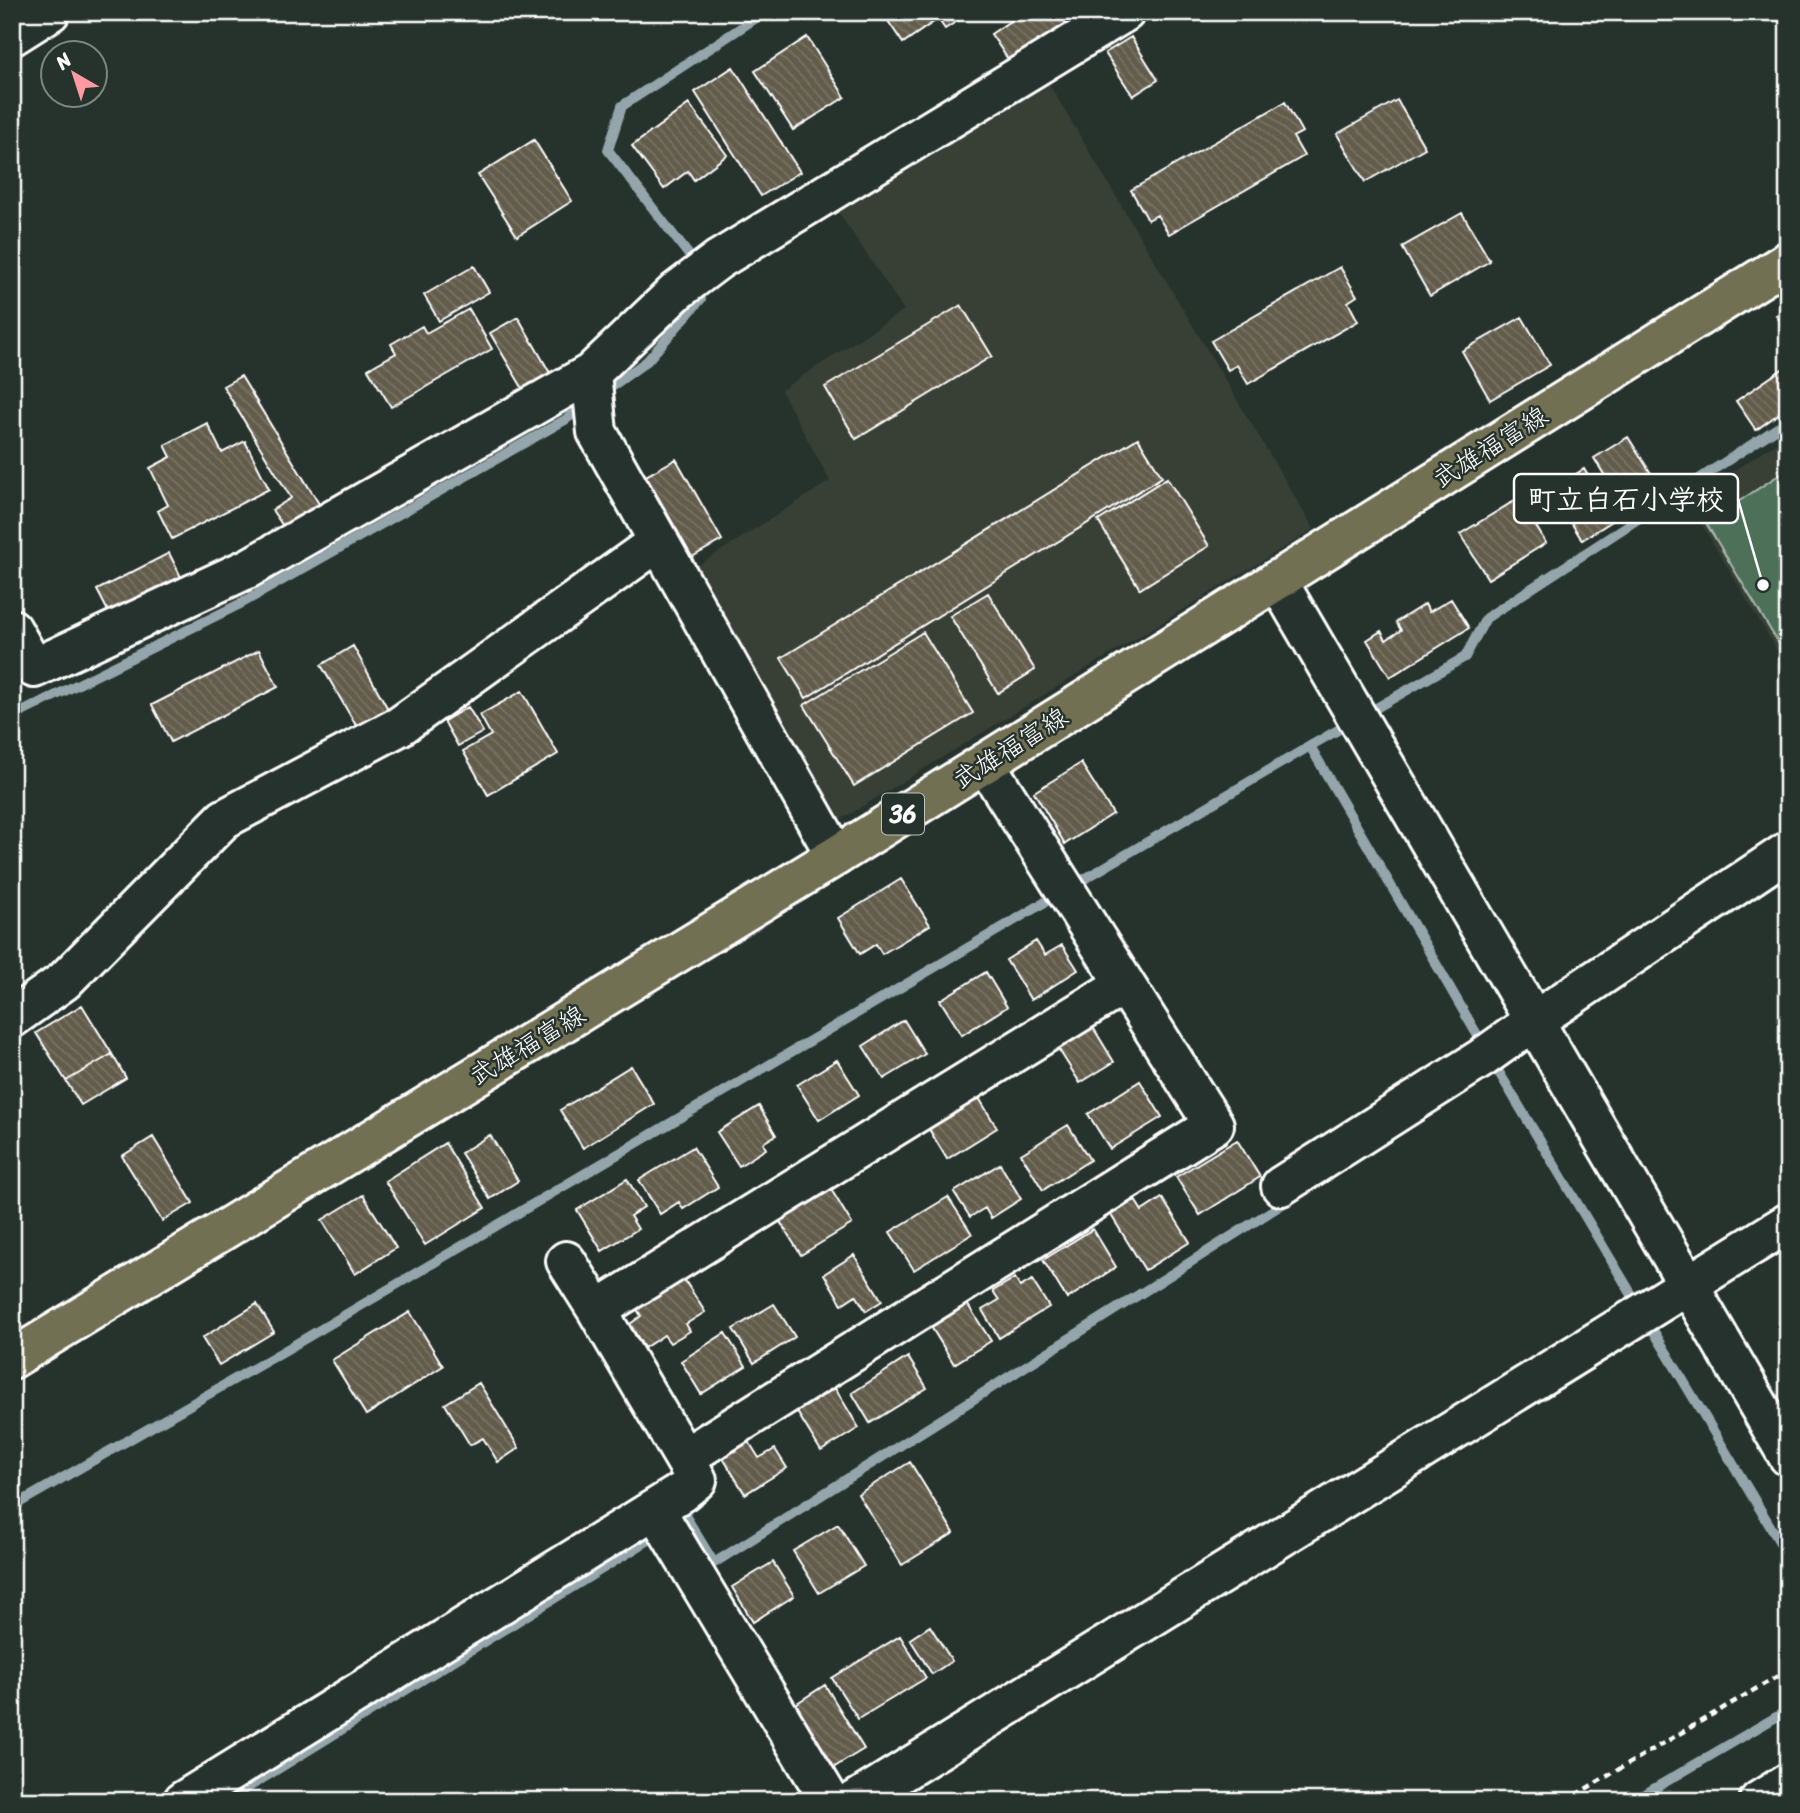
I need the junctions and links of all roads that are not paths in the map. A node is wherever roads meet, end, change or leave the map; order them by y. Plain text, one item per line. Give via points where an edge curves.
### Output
1 (50, 12) edge
2 (1101, 18) edge
3 (12, 36) edge
4 (1788, 261) edge
5 (591, 373) junction
6 (659, 541) junction
7 (1277, 580) junction
8 (12, 629) edge
9 (985, 763) junction
10 (1788, 851) edge
11 (835, 856) junction
12 (1125, 984) junction
13 (12, 1018) edge
14 (1534, 1021) junction
15 (1281, 1186) dead end
16 (1788, 1223) edge
17 (566, 1261) dead end
18 (1688, 1285) junction
19 (597, 1310) junction
20 (12, 1359) edge
21 (1788, 1456) edge
22 (684, 1458) junction
23 (655, 1509) junction
24 (1788, 1783) edge
25 (183, 1801) edge
26 (830, 1801) edge
27 (855, 1801) edge
28 (1759, 1801) edge

1 - 3 street
2 - 5 street via 718,260 677,291
4 - 7 main road, 武雄福富線 / 36
5 - 6 street via 597,432
5 - 8 street via 249,568 34,668
6 - 11 street
6 - 13 street via 400,726 224,819 64,981
7 - 9 main road, 武雄福富線 / 36
7 - 14 street
9 - 11 main road, 武雄福富線 / 36
9 - 12 street
10 - 14 street
11 - 20 main road, 武雄福富線 / 36
12 - 19 street
12 - 22 street via 1214,1125
14 - 15 street
14 - 18 street
16 - 18 street
17 - 19 street
18 - 21 street
18 - 27 street
19 - 22 street
22 - 23 street via 697,1480
23 - 25 street
23 - 26 street
24 - 28 street

